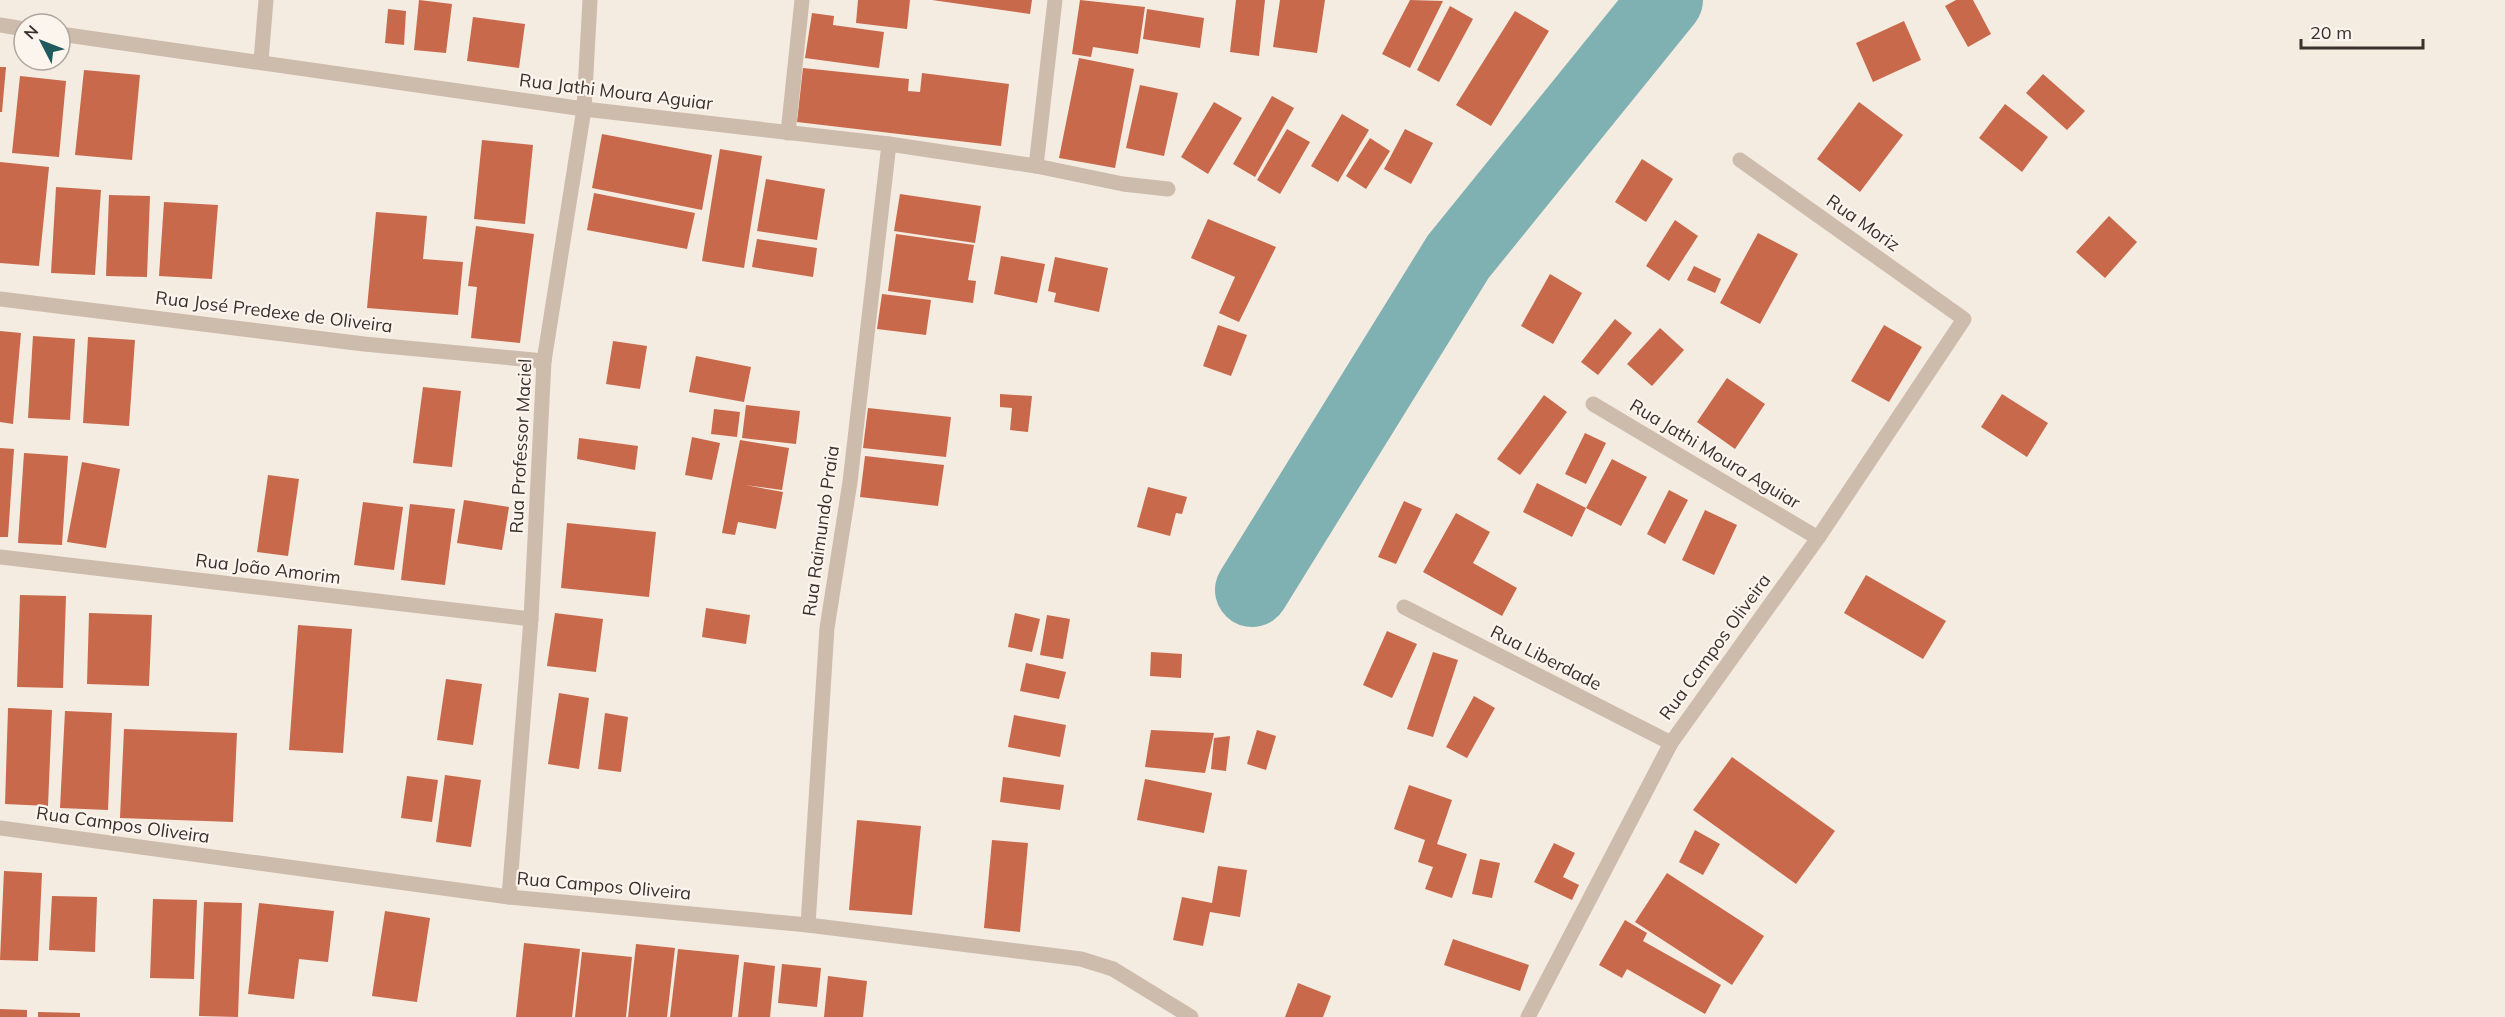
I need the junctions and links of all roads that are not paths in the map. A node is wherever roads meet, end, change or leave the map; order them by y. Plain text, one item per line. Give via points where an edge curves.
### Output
1 (266, 0) edge
2 (590, 0) edge
3 (802, 0) edge
4 (1055, 0) edge
5 (72, 35) edge
6 (261, 61) junction
7 (584, 109) junction
8 (788, 133) junction
9 (889, 144) junction
10 (1740, 160) dead end
11 (1036, 166) junction
12 (1168, 189) dead end
13 (0, 298) edge
14 (1964, 319) joint
15 (544, 361) junction
16 (1593, 404) dead end
17 (1818, 538) junction
18 (0, 557) edge
19 (1404, 607) dead end
20 (531, 619) junction
21 (1671, 743) junction
22 (0, 828) edge
23 (509, 897) junction
24 (808, 925) junction
25 (1191, 1017) edge
26 (1528, 1017) edge

1 - 6 street
2 - 7 street, Rua Professor Maciel
3 - 8 street
4 - 11 street
5 - 6 street, Rua Jathi Moura Aguiar
6 - 7 street, Rua Jathi Moura Aguiar
7 - 8 street, Rua Jathi Moura Aguiar
7 - 15 street, Rua Professor Maciel
8 - 9 street, Rua Jathi Moura Aguiar
9 - 11 street, Rua Jathi Moura Aguiar
9 - 24 street, Rua Raimundo Praia via 850,482 827,628
10 - 14 street, Rua Moriz
11 - 12 street, Rua Jathi Moura Aguiar
13 - 15 street, Rua José Predexe de Oliveira via 364,344
14 - 17 street, Rua Campos Oliveira
15 - 20 street, Rua Professor Maciel
16 - 17 street, Rua Jathi Moura Aguiar
17 - 21 street, Rua Campos Oliveira
18 - 20 street, Rua João Amorim
19 - 21 street, Rua Liberdade
20 - 23 street, Rua Professor Maciel
21 - 26 street, Rua Campos Oliveira
22 - 23 street, Rua Campos Oliveira
23 - 24 street, Rua Campos Oliveira
24 - 25 street, Rua Campos Oliveira via 1081,959 1113,969

